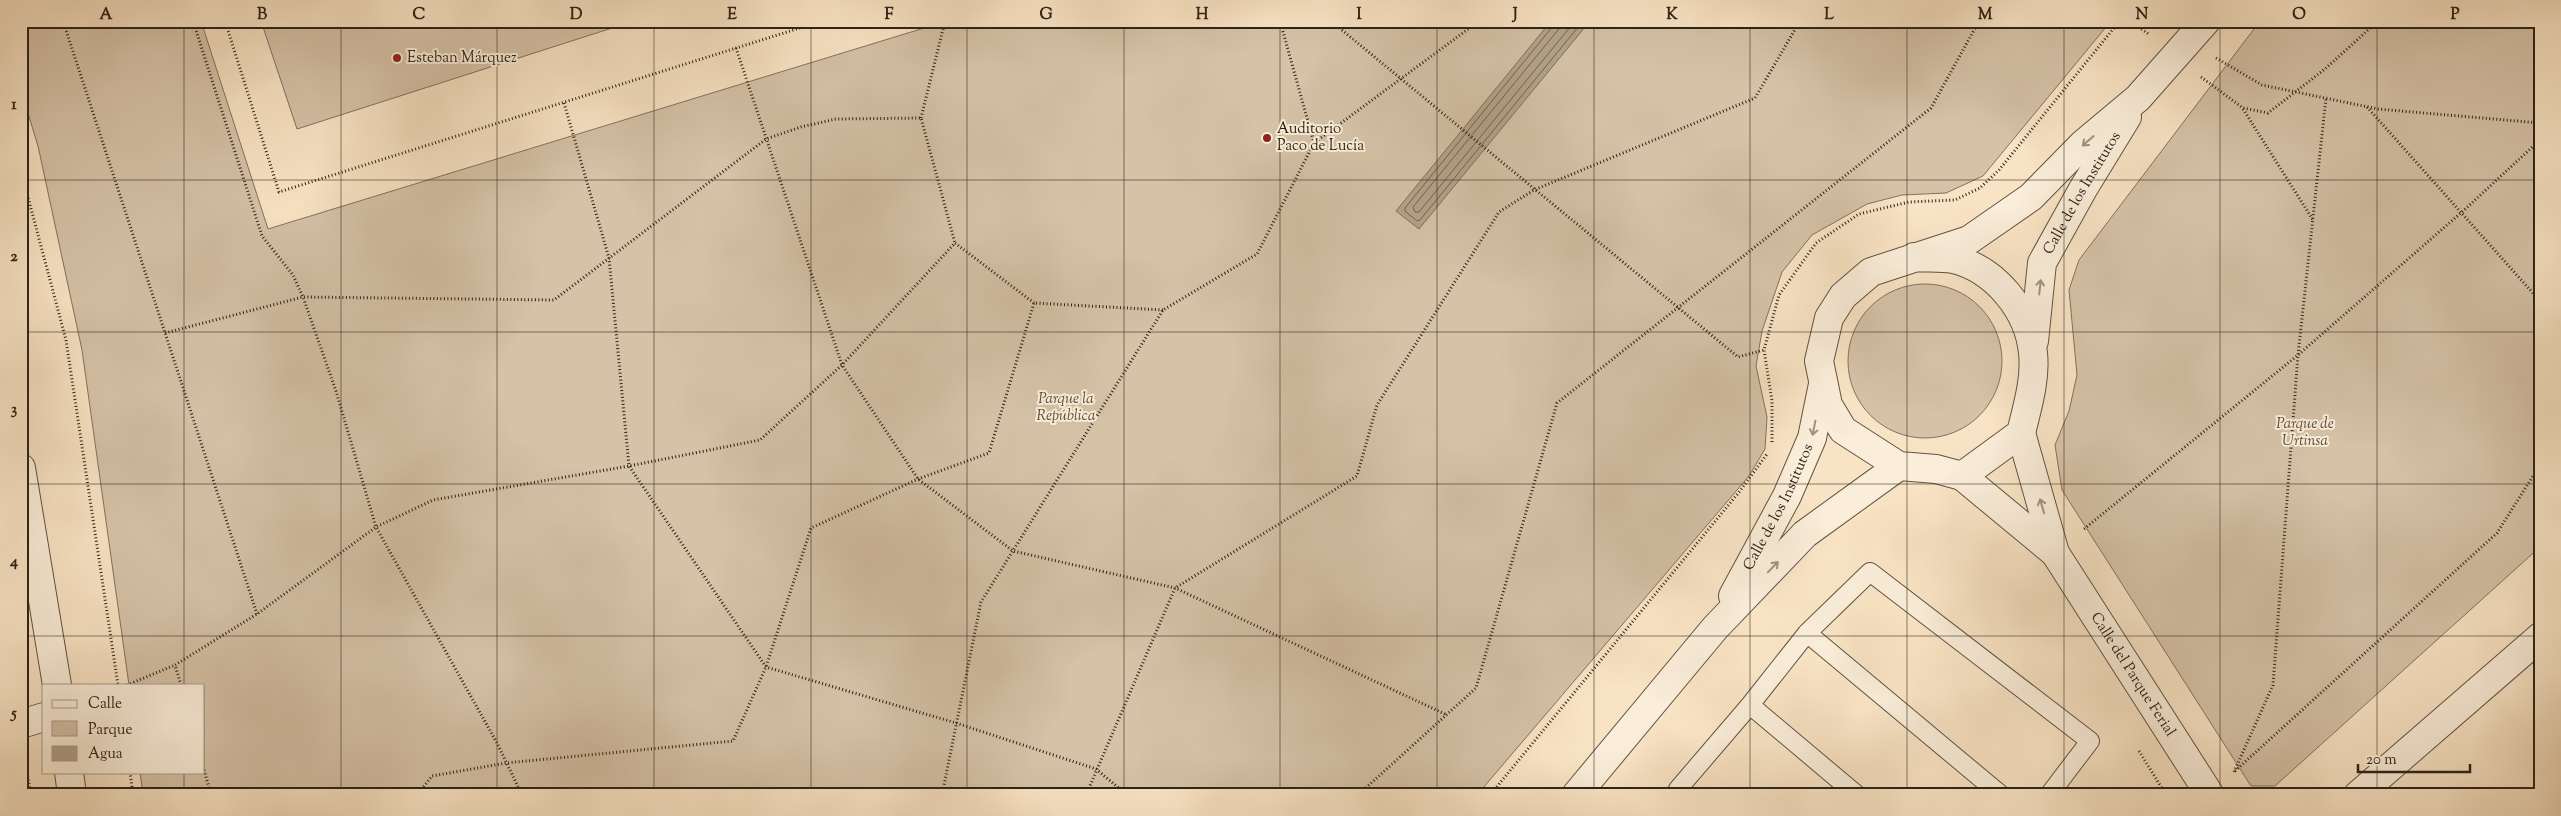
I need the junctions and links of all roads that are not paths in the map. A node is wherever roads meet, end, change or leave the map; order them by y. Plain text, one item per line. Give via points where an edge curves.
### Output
1 (2206, 21) edge
2 (2138, 98) junction
3 (1914, 257) junction
4 (2033, 353) junction
5 (1823, 380) junction
6 (2021, 433) junction
7 (1899, 466) junction
8 (21, 468) edge
9 (1962, 476) junction
10 (2055, 553) junction
11 (1715, 628) junction
12 (1807, 633) junction
13 (2540, 636) edge
14 (57, 684) edge
15 (1750, 705) junction
16 (42, 718) edge
17 (21, 724) edge
18 (69, 774) edge
19 (2209, 793) edge
20 (72, 795) edge
21 (1576, 795) edge
22 (1684, 795) edge
23 (1857, 795) edge
24 (2001, 795) edge
25 (2049, 795) edge
26 (2358, 795) edge

1 - 2 street, Calle de los Institutos
2 -> 3 street, Calle de los Institutos via 2083,144 2031,198 1969,240
4 -> 2 street, Calle de los Institutos via 2042,263
3 - 4 street via 1953,259 1986,273 2001,286 2021,313
3 - 5 street, Calle de los Institutos via 1870,272 1843,296 1829,318 1820,361
4 - 6 street, Calle de los Institutos via 2031,388
5 - 7 street via 1828,404 1843,430
5 -> 11 street, Calle de los Institutos via 1812,438 1788,496
6 - 9 street
10 -> 6 street, Calle del Parque Ferial
7 - 9 street via 1936,469
11 -> 7 street, Calle de los Institutos via 1805,534
8 - 14 street
9 - 10 street, Calle del Parque Ferial
10 - 19 street, Calle del Parque Ferial
11 - 21 street, Calle de los Institutos
12 - 15 lane
12 - 24 lane
12 - 25 lane via 1870,572 2090,741
13 - 26 street
15 - 22 lane via 1678,789
15 - 23 lane
16 - 17 street
18 - 20 street

